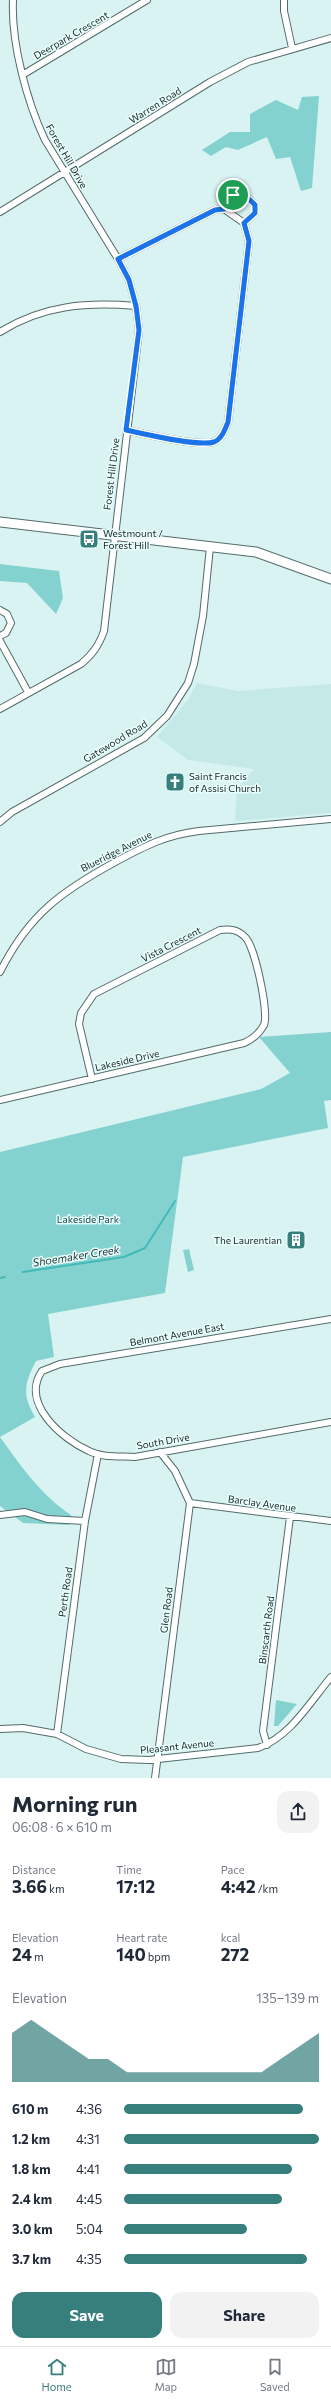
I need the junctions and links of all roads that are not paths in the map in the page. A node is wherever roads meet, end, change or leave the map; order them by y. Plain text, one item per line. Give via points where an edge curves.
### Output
1 (13, 0) edge
2 (147, 0) edge
3 (284, 0) edge
4 (331, 38) edge
5 (292, 48) junction
6 (24, 74) junction
7 (64, 173) junction
8 (224, 209) junction
9 (0, 212) edge
10 (244, 223) junction
11 (118, 259) junction
12 (136, 306) junction
13 (0, 332) edge
14 (126, 430) junction
15 (0, 522) edge
16 (114, 535) junction
17 (210, 547) junction
18 (331, 579) edge
19 (0, 610) edge
20 (0, 636) edge
21 (0, 641) edge
22 (28, 692) junction
23 (0, 709) edge
24 (331, 819) edge
25 (0, 822) edge
26 (0, 972) edge
27 (257, 1035) joint
28 (92, 1079) junction
29 (0, 1100) edge
30 (331, 1319) edge
31 (36, 1383) joint
32 (331, 1422) edge
33 (160, 1452) junction
34 (98, 1454) junction
35 (190, 1504) junction
36 (0, 1515) edge
37 (290, 1517) junction
38 (85, 1521) junction
39 (331, 1521) edge
40 (331, 1677) edge
41 (0, 1729) edge
42 (57, 1734) junction
43 (267, 1745) junction
44 (157, 1759) junction
45 (155, 1778) edge

1 - 6 street, Forest Hill Drive via 13,22
2 - 6 street, Deerpark Crescent
3 - 5 street
4 - 5 street, Warren Road
5 - 7 street, Warren Road via 248,62 210,82
6 - 7 street, Forest Hill Drive via 38,125
7 - 9 street, Warren Road
7 - 11 street, Forest Hill Drive
8 - 10 street
8 - 10 street via 227,200 233,195 250,198 255,205 255,213
8 - 11 street via 215,210
10 - 14 street via 249,241 228,422 224,434 215,442 200,443
11 - 12 street, Forest Hill Drive via 129,280
12 - 13 street via 62,306 17,321
12 - 14 street, Forest Hill Drive via 139,330
14 - 16 street, Forest Hill Drive
15 - 16 main road
16 - 17 main road
16 - 22 street, Forest Hill Drive via 104,631 100,642 92,655 81,664
17 - 18 main road via 266,554
17 - 25 street, Gatewood Road via 203,616 194,664 188,683 167,716 144,738 12,812
19 - 20 street via 7,614 11,623 6,633
21 - 22 street
22 - 23 street, Forest Hill Drive
24 - 26 street, Blueridge Avenue via 198,831 154,841 82,879 65,892 20,935
27 - 28 street, Lakeside Drive via 244,1043
27 - 28 street, Vista Crescent via 264,1024 266,1011 253,950 247,938 240,932 232,929 220,930 94,994 81,1013 80,1024
28 - 29 street, Lakeside Drive
30 - 31 street, Belmont Avenue East via 60,1364 42,1370
31 - 34 street, South Drive via 39,1404 54,1427 75,1444
32 - 33 street, South Drive
33 - 34 street, South Drive via 135,1457
33 - 35 street via 175,1471
34 - 38 street, Perth Road
35 - 37 street, Barclay Avenue
35 - 44 street, Glen Road
36 - 38 street via 25,1512 47,1519
37 - 39 street, Barclay Avenue
37 - 43 street, Binscarth Road via 263,1731
38 - 42 street, Perth Road
40 - 43 street, Pleasant Avenue via 284,1734
41 - 42 street, Pleasant Avenue via 23,1728
42 - 44 street, Pleasant Avenue via 100,1755 121,1759
43 - 44 street, Pleasant Avenue
44 - 45 street, Glen Road

